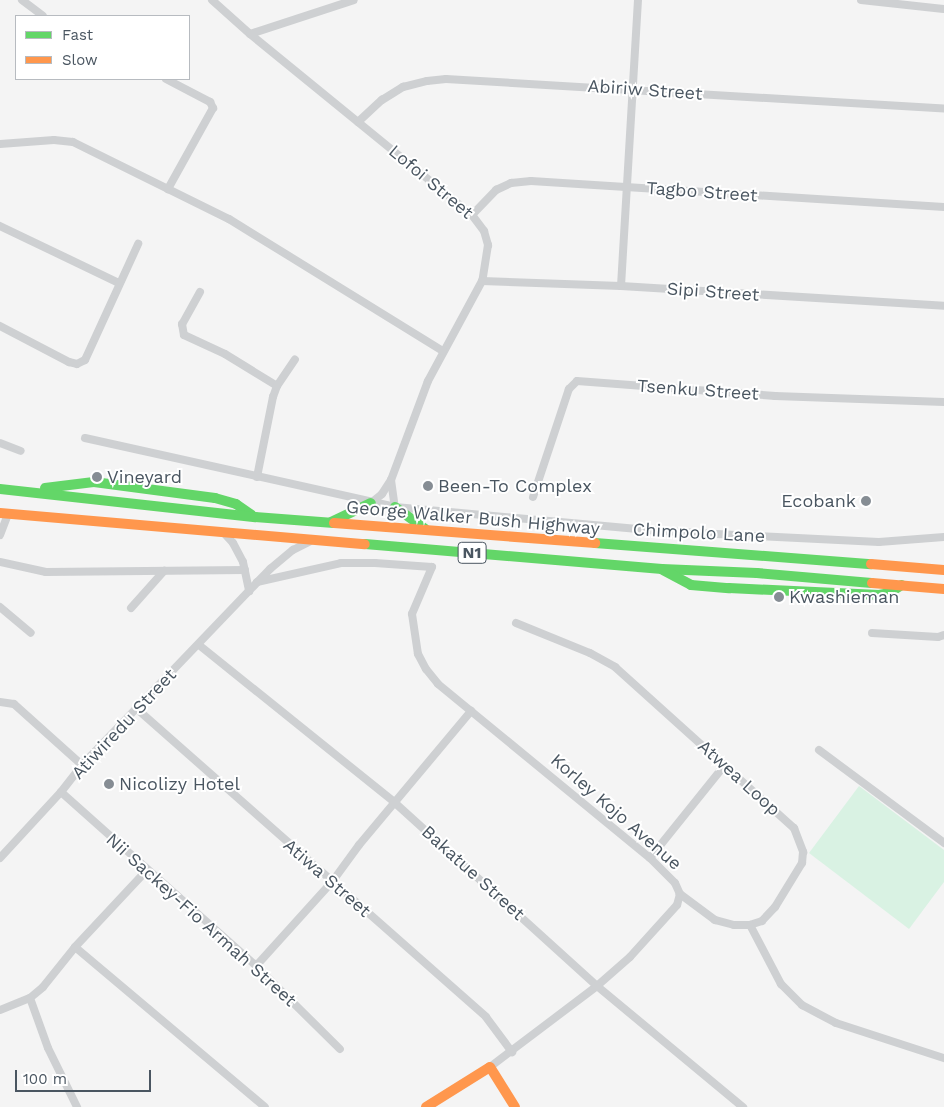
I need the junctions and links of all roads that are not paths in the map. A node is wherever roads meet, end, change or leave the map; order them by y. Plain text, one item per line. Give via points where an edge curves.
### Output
1 (22, 0) edge
2 (212, 0) edge
3 (354, 0) edge
4 (638, 0) edge
5 (860, 0) edge
6 (944, 8) edge
7 (42, 15) edge
8 (250, 34) junction
9 (168, 80) edge
10 (632, 89) junction
11 (944, 109) edge
12 (358, 122) junction
13 (0, 144) edge
14 (626, 187) junction
15 (168, 189) junction
16 (944, 207) edge
17 (472, 214) junction
18 (0, 226) edge
19 (138, 244) dead end
20 (482, 281) junction
21 (119, 283) junction
22 (621, 286) junction
23 (200, 292) dead end
24 (944, 306) edge
25 (0, 326) edge
26 (443, 351) junction
27 (295, 359) dead end
28 (277, 386) junction
29 (944, 402) edge
30 (85, 438) dead end
31 (0, 443) edge
32 (21, 451) dead end
33 (257, 477) junction
34 (390, 480) junction
35 (0, 489) edge
36 (24, 491) junction
37 (533, 497) dead end
38 (371, 503) junction
39 (395, 507) junction
40 (4, 513) edge
41 (255, 517) junction
42 (330, 523) junction
43 (430, 532) junction
44 (224, 533) junction
45 (0, 535) edge
46 (944, 537) edge
47 (313, 540) junction
48 (0, 562) edge
49 (662, 569) junction
50 (245, 570) junction
51 (944, 570) edge
52 (164, 571) junction
53 (257, 582) junction
54 (902, 585) junction
55 (944, 589) edge
56 (249, 591) junction
57 (0, 607) edge
58 (131, 608) dead end
59 (516, 624) dead end
60 (31, 633) dead end
61 (872, 633) dead end
62 (944, 635) edge
63 (199, 645) junction
64 (0, 702) edge
65 (137, 709) junction
66 (471, 710) junction
67 (819, 750) dead end
68 (82, 765) junction
69 (724, 766) junction
70 (61, 792) junction
71 (394, 802) junction
72 (944, 843) edge
73 (0, 858) edge
74 (650, 858) junction
75 (147, 870) junction
76 (332, 882) junction
77 (680, 894) junction
78 (750, 925) junction
79 (75, 947) junction
80 (256, 966) junction
81 (597, 986) junction
82 (30, 998) junction
83 (0, 1010) edge
84 (340, 1049) dead end
85 (512, 1052) junction
86 (944, 1058) edge
87 (490, 1067) junction
88 (740, 1106) edge
89 (77, 1107) edge
90 (265, 1107) edge
91 (426, 1107) edge
92 (515, 1107) edge

1 - 7 street
2 - 8 street, Lofoi Street
3 - 8 street
4 - 10 street
5 - 6 street
8 - 12 street, Lofoi Street
9 - 15 street via 210,102 213,108
10 - 11 street, Abiriw Street
10 - 12 street, Abiriw Street via 508,81 427,81 403,87 389,95
10 - 14 street
12 - 17 street, Lofoi Street
13 - 15 street via 54,140 73,142
14 - 16 street, Tagbo Street
14 - 17 street, Tagbo Street via 531,181 511,183 496,190
14 - 22 street
15 - 26 street via 229,219
17 - 20 street, Lofoi Street via 484,230 488,245
18 - 21 street
19 - 21 street
20 - 22 street, Sipi Street
20 - 26 street, Lofoi Street
21 - 25 street via 85,360 77,364
22 - 24 street, Sipi Street
23 - 28 street via 182,324 184,335 225,354
26 - 34 street, Lofoi Street
27 - 28 street
28 - 33 street
29 - 37 street, Tsenku Street via 775,396 577,381 569,389
30 - 33 street, Chimpolo Lane
31 - 32 street
33 - 38 street, Chimpolo Lane
34 - 38 street, Lofoi Street via 382,494
34 - 39 street
35 - 36 main road, George Walker Bush Highway / N1
36 - 41 main road, George Walker Bush Highway / N1
36 - 41 main road via 94,482 215,498 236,504
38 - 39 street, Chimpolo Lane
38 - 42 main road
39 - 43 main road
39 - 46 street, Chimpolo Lane via 735,536 879,542
40 - 44 main road, George Walker Bush Highway / N1
40 - 45 street
41 - 42 main road, George Walker Bush Highway / N1
42 - 43 main road, George Walker Bush Highway / N1
43 - 51 main road, George Walker Bush Highway / N1
44 - 47 main road, George Walker Bush Highway / N1
44 - 50 street via 239,552
47 - 49 main road, George Walker Bush Highway / N1
47 - 53 street, Atiwiredu Street via 280,559
48 - 52 street via 46,572
49 - 54 main road, George Walker Bush Highway / N1
49 - 54 main road via 691,585 729,588 879,595 889,594
50 - 52 street
50 - 56 street
52 - 58 street
53 - 56 street, Atiwiredu Street
53 - 66 street, Korley Kojo Avenue via 341,563 432,567 412,614 418,654 438,684
54 - 55 main road, George Walker Bush Highway / N1
56 - 63 street, Atiwiredu Street
57 - 60 street
59 - 69 street, Atwea Loop via 615,667
61 - 62 street
63 - 65 street, Atiwiredu Street
63 - 71 street, Bakatue Street
64 - 68 street via 14,704
65 - 68 street, Atiwiredu Street
65 - 76 street, Atiwa Street
66 - 71 street
66 - 74 street, Korley Kojo Avenue
67 - 72 street
68 - 70 street, Atiwiredu Street
69 - 74 street
69 - 78 street, Atwea Loop via 794,828 803,852 797,873 775,907 762,921
70 - 73 street, Atiwiredu Street
70 - 75 street, Nii Sackey-Fio Armah Street
71 - 76 street
71 - 81 street, Bakatue Street
74 - 77 street, Korley Kojo Avenue via 675,883
75 - 79 street
75 - 80 street, Nii Sackey-Fio Armah Street
76 - 80 street
76 - 85 street, Atiwa Street via 486,1017
77 - 78 street via 715,920
77 - 81 street, Korley Kojo Avenue via 677,905 653,934
78 - 86 street via 781,984 802,1005 836,1023
79 - 82 street
79 - 90 street
80 - 84 street, Nii Sackey-Fio Armah Street
81 - 85 street, Korley Kojo Avenue
81 - 88 street, Bakatue Street
82 - 83 street
82 - 89 street via 48,1048
85 - 87 street, Korley Kojo Avenue
87 - 91 main road, Korley Kojo Avenue
87 - 92 main road

